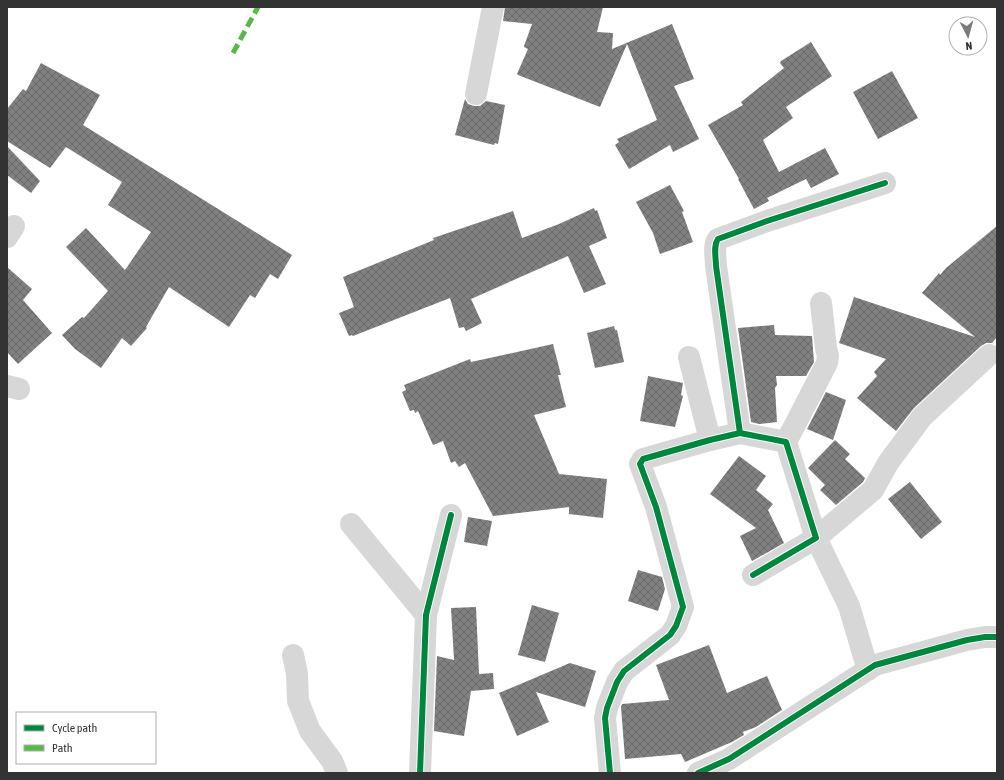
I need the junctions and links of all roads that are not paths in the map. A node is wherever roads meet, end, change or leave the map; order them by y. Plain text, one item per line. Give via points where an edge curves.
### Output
1 (493, 7) edge
2 (476, 94) dead end
3 (885, 183) dead end
4 (820, 303) dead end
5 (988, 355) dead end
6 (689, 357) dead end
7 (740, 433) junction
8 (710, 440) junction
9 (786, 442) junction
10 (451, 515) dead end
11 (351, 524) dead end
12 (816, 538) junction
13 (752, 575) dead end
14 (426, 615) junction
15 (997, 637) edge
16 (293, 655) dead end
17 (868, 670) junction
18 (704, 772) edge
19 (337, 773) edge
20 (420, 773) edge
21 (610, 773) edge

1 - 2 street
3 - 7 street via 767,221 716,241 716,266
4 - 9 street via 827,363
5 - 12 street via 922,417 888,463 874,490
6 - 8 street
7 - 8 street
7 - 9 street
8 - 21 street via 643,459 640,464 656,507 683,607 670,636 624,671 617,682 605,718
9 - 12 street
10 - 14 street
11 - 14 street
12 - 13 street
12 - 17 street via 849,606
14 - 20 street
15 - 17 street via 967,640 875,665
16 - 19 street via 298,701 310,731 332,761
17 - 18 street via 729,759

